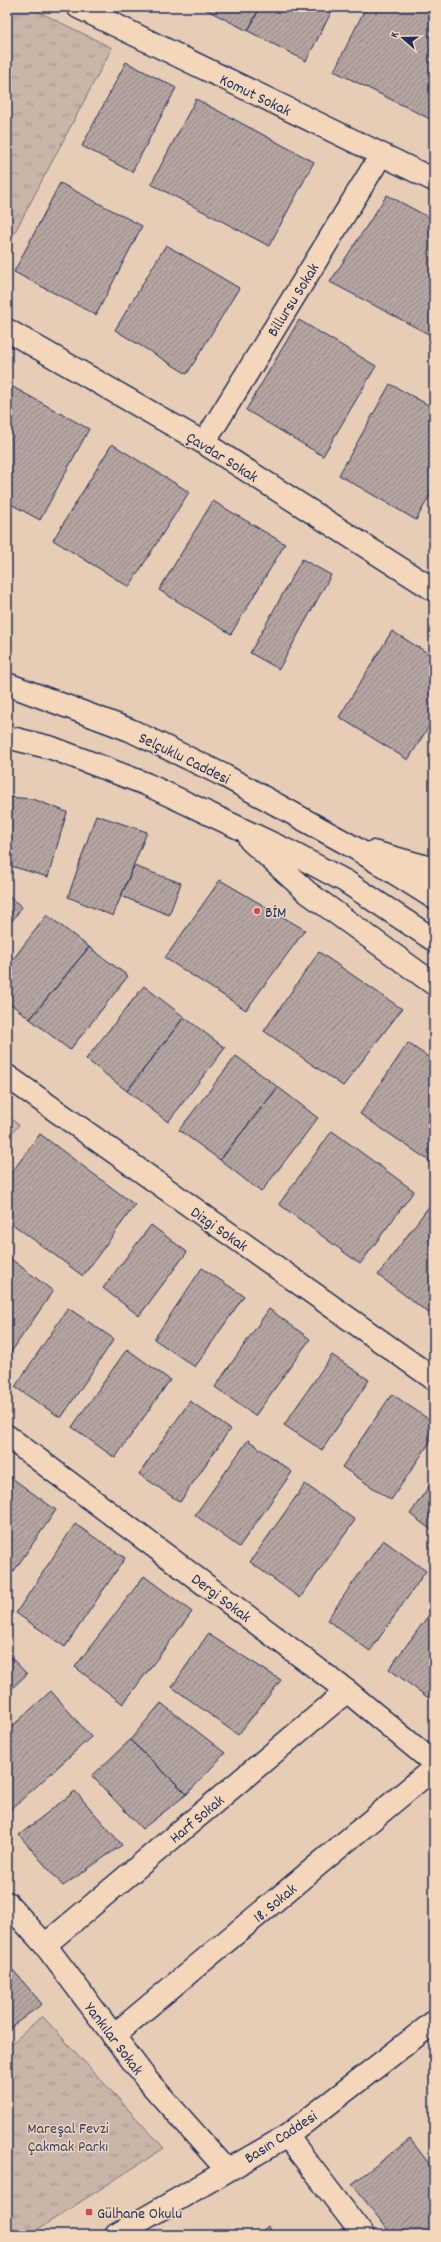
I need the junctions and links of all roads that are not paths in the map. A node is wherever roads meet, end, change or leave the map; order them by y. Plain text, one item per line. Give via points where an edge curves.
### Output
1 (78, 7) edge
2 (381, 155) junction
3 (434, 180) edge
4 (7, 330) edge
5 (204, 443) junction
6 (434, 590) edge
7 (7, 684) edge
8 (7, 737) edge
9 (234, 826) junction
10 (355, 848) junction
11 (434, 872) edge
12 (434, 898) edge
13 (434, 940) edge
14 (434, 984) edge
15 (7, 1076) edge
16 (434, 1379) edge
17 (7, 1436) edge
18 (347, 1691) junction
19 (434, 1763) edge
20 (434, 1768) edge
21 (7, 1902) edge
22 (45, 1945) junction
23 (434, 2022) edge
24 (113, 2036) junction
25 (287, 2136) junction
26 (227, 2170) junction
27 (116, 2235) edge
28 (363, 2235) edge

1 - 2 street, Komut Sokak
2 - 3 street, Komut Sokak
2 - 5 street, Billursu Sokak
4 - 5 street, Çavdar Sokak
5 - 6 street, Çavdar Sokak
7 - 10 street, Selçuklu Caddesi via 130,730 225,776
8 - 9 street via 52,748 146,784
9 - 13 street via 345,881
9 - 14 street via 307,892
10 - 11 street via 424,866
10 - 12 street
15 - 16 street, Dizgi Sokak
17 - 18 street, Dergi Sokak
18 - 19 street, Dergi Sokak
18 - 22 street, Harf Sokak
20 - 24 street, 18. Sokak
21 - 22 street, Yankılar Sokak
22 - 24 street, Yankılar Sokak
23 - 25 street, Basın Caddesi
24 - 26 street, Yankılar Sokak via 147,2080
25 - 26 street, Basın Caddesi
25 - 28 street
26 - 27 street, Basın Caddesi

